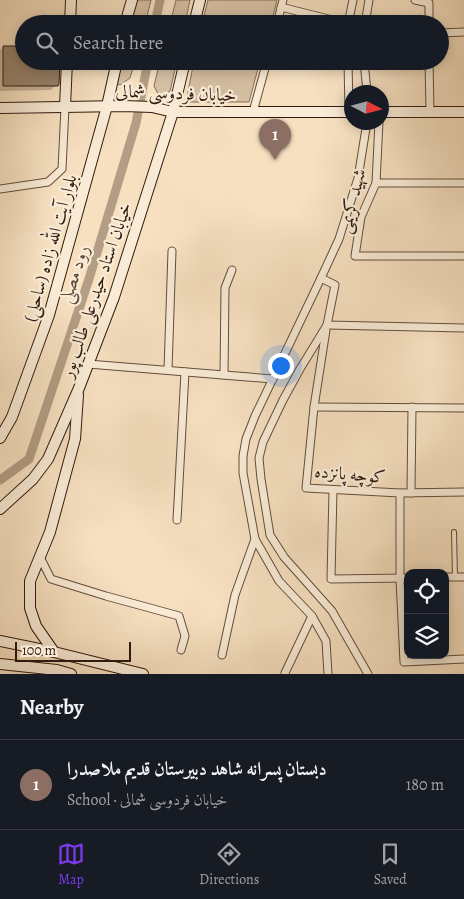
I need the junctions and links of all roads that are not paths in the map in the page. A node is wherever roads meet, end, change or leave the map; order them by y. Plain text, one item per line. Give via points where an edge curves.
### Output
1 (71, 0) edge
2 (132, 0) edge
3 (200, 0) edge
4 (353, 0) edge
5 (369, 0) edge
6 (415, 0) edge
7 (282, 3) edge
8 (70, 15) edge
9 (128, 15) edge
10 (196, 15) edge
11 (320, 15) edge
12 (350, 15) edge
13 (366, 15) edge
14 (429, 15) edge
15 (464, 32) edge
16 (449, 33) edge
17 (67, 70) edge
18 (115, 70) edge
19 (183, 70) edge
20 (265, 70) edge
21 (348, 70) edge
22 (365, 70) edge
23 (429, 70) edge
24 (349, 85) edge
25 (366, 85) edge
26 (107, 106) junction
27 (65, 107) junction
28 (0, 108) edge
29 (173, 112) junction
30 (253, 112) junction
31 (344, 112) edge
32 (389, 112) edge
33 (430, 112) junction
34 (464, 112) edge
35 (366, 130) edge
36 (378, 130) edge
37 (376, 183) junction
38 (464, 183) edge
39 (0, 189) edge
40 (172, 251) dead end
41 (464, 256) edge
42 (232, 270) dead end
43 (321, 278) junction
44 (327, 325) junction
45 (464, 328) edge
46 (88, 364) junction
47 (168, 370) junction
48 (185, 372) junction
49 (224, 375) junction
50 (273, 379) junction
51 (79, 388) junction
52 (314, 407) junction
53 (412, 407) junction
54 (464, 408) edge
55 (0, 438) edge
56 (333, 490) junction
57 (464, 492) edge
58 (400, 493) junction
59 (411, 493) junction
60 (0, 509) edge
61 (176, 520) dead end
62 (454, 532) dead end
63 (255, 539) junction
64 (40, 557) junction
65 (449, 577) edge
66 (455, 577) junction
67 (464, 577) edge
68 (404, 579) edge
69 (404, 614) edge
70 (312, 616) junction
71 (0, 641) edge
72 (181, 650) dead end
73 (54, 652) junction
74 (222, 655) dead end
75 (464, 659) edge
76 (0, 664) edge
77 (285, 673) edge
78 (71, 674) edge
79 (143, 674) edge
80 (328, 674) edge
81 (368, 674) edge

1 - 8 street
2 - 9 street
3 - 10 street
4 - 12 street
5 - 13 street
6 - 14 street via 429,3
7 - 11 street
15 - 16 street
17 - 27 street
18 - 26 street, بلوار آیت الله زاده (ساحلی)
19 - 29 street, خیابان استاد حیدرعلی طالب پور
20 - 30 street
21 - 24 street
22 - 25 street
23 - 33 street
26 - 27 street, خیابان فردوسی شمالی
26 - 29 street, خیابان فردوسی شمالی via 152,107
26 - 55 street, بلوار آیت الله زاده (ساحلی) via 49,315 12,417
27 - 28 street, خیابان فردوسی شمالی
27 - 39 street via 62,169 48,182
29 - 30 street, خیابان فردوسی شمالی
29 - 46 street, خیابان استاد حیدرعلی طالب پور via 114,297
30 - 31 street, خیابان فردوسی شمالی
32 - 33 street
33 - 34 street
35 - 43 street via 358,178 339,239
36 - 37 street, شهید کریمی
37 - 38 street
37 - 41 street, شهید کریمی via 361,217 355,256
40 - 47 street
42 - 49 street via 225,288
43 - 44 street, کوچه پانزده via 335,285
43 - 50 street
44 - 45 street
44 - 52 street, کوچه پانزده
44 - 81 street via 283,400 263,442 259,458 261,478 270,535 284,557 332,611
46 - 47 street
46 - 51 street, خیابان استاد حیدرعلی طالب پور
47 - 48 street
48 - 49 street
48 - 61 street
49 - 50 street
50 - 63 street via 246,439 244,456 243,473
51 - 60 street, خیابان استاد حیدرعلی طالب پور via 48,459 33,479
51 - 64 street via 75,439
52 - 53 street
52 - 56 street, کوچه پانزده via 306,488
53 - 54 street
53 - 59 street
56 - 58 street, کوچه پانزده
56 - 68 street via 331,579
57 - 59 street, کوچه پانزده
58 - 59 street, کوچه پانزده
58 - 68 street
62 - 66 lane
63 - 70 street via 279,581
63 - 74 street via 235,595
64 - 72 street via 51,579 179,616 185,636
64 - 73 street via 30,582 30,608 36,626
65 - 66 street
66 - 67 street
69 - 75 street via 404,662
70 - 77 street
70 - 80 street via 326,642
71 - 73 street
73 - 79 street
76 - 78 street

